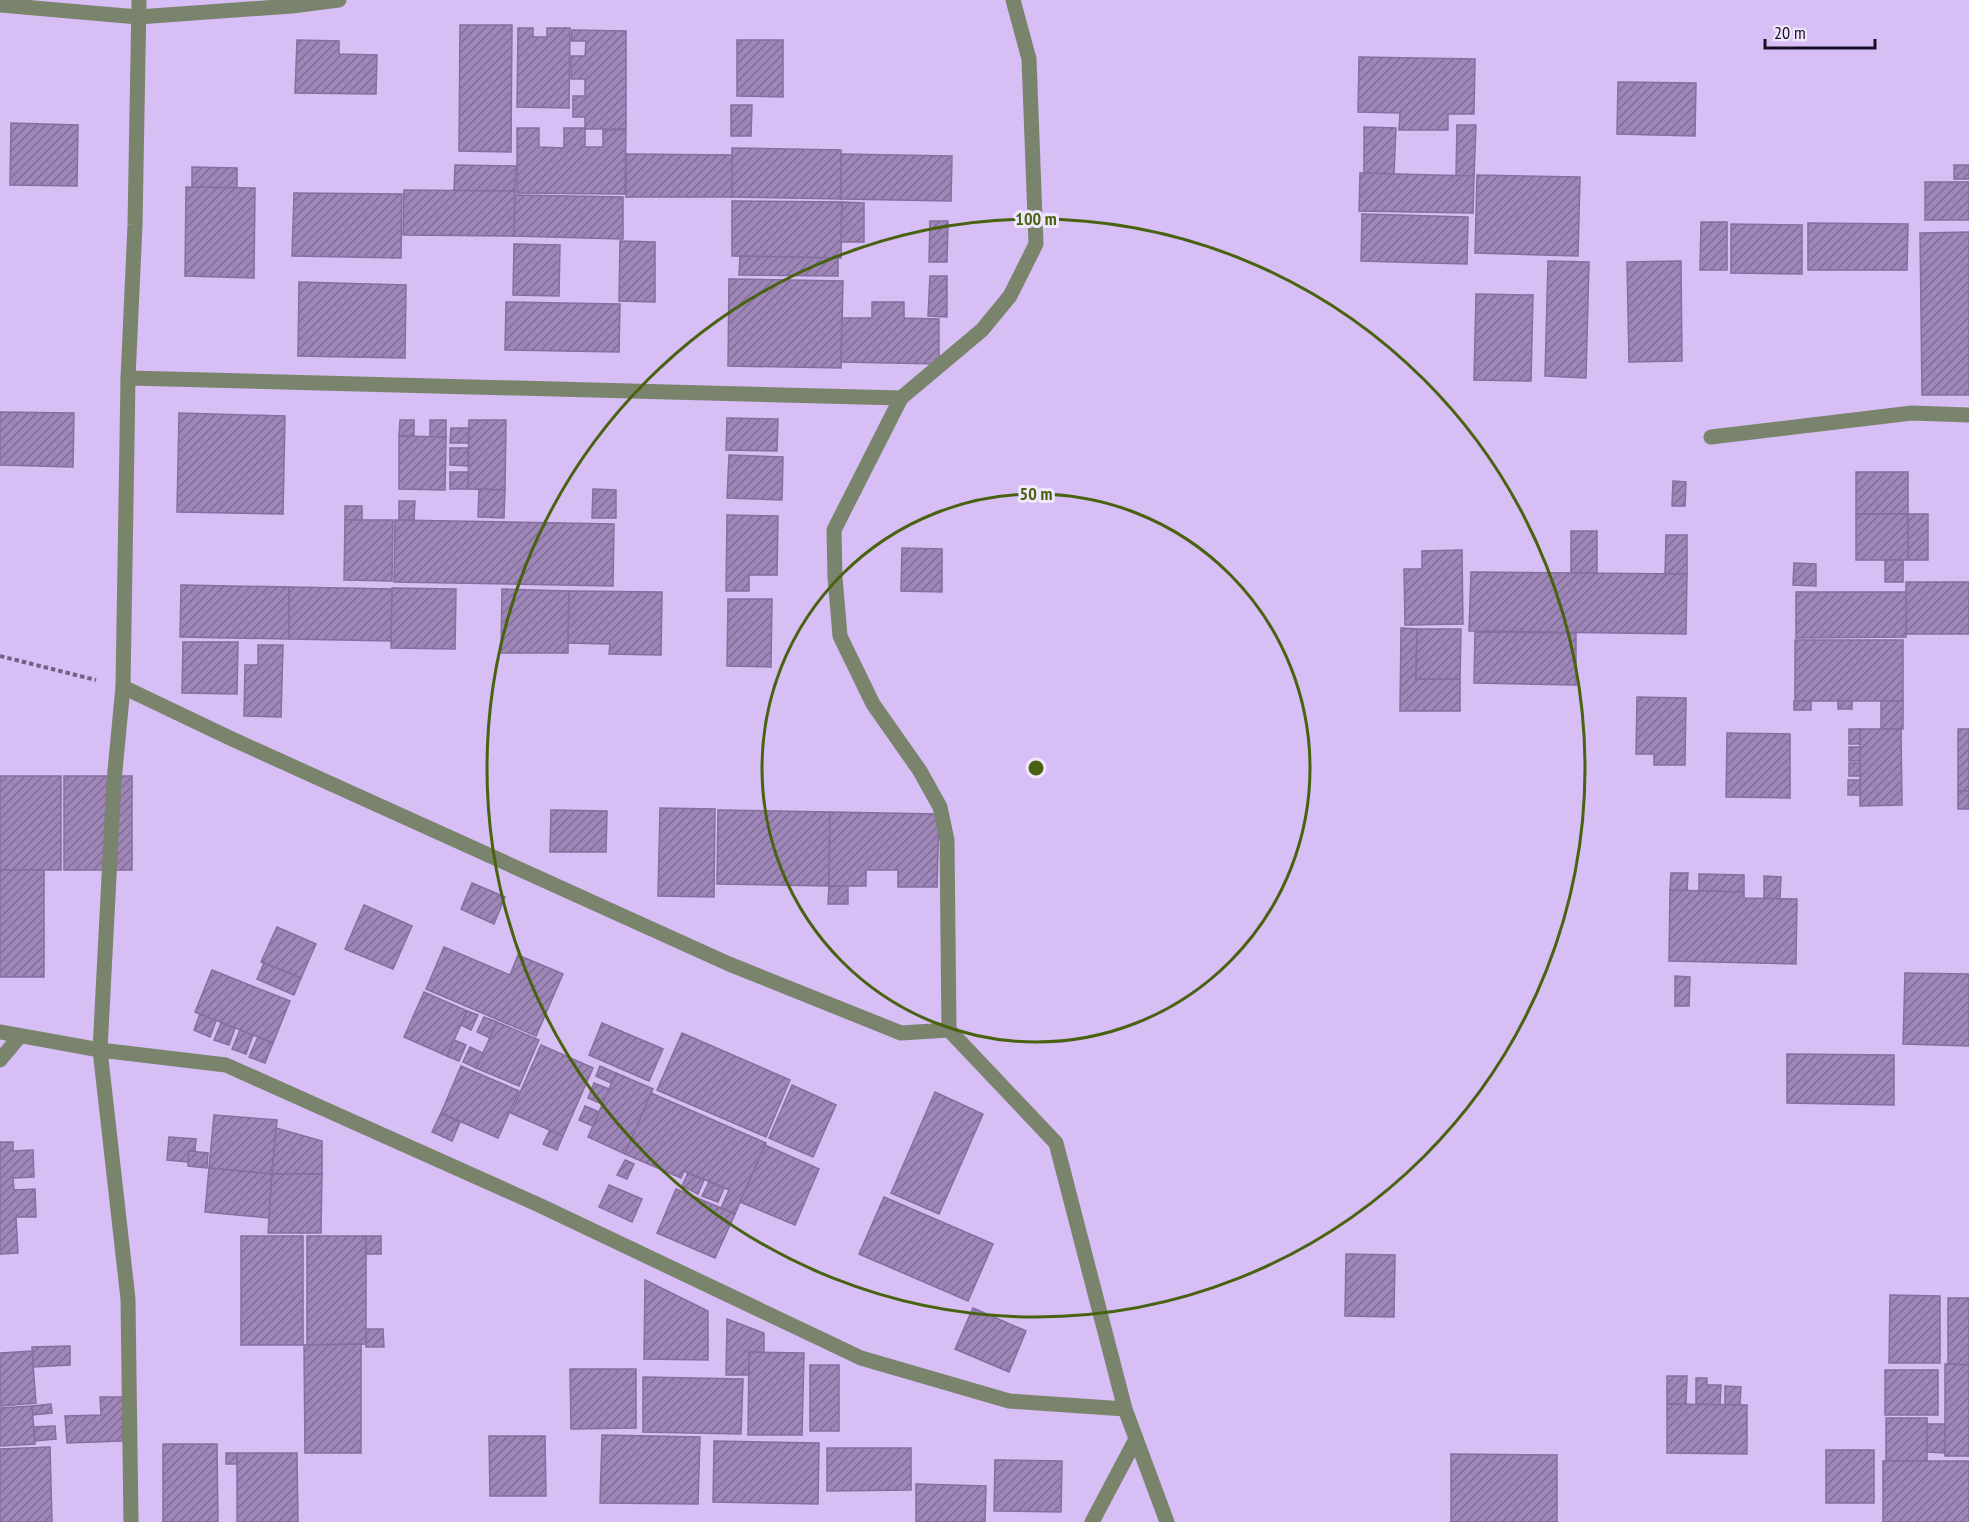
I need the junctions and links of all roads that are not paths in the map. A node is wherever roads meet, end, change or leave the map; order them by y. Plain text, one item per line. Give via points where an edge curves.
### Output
1 (139, 0) edge
2 (339, 0) edge
3 (1013, 0) edge
4 (0, 5) edge
5 (138, 17) junction
6 (128, 378) junction
7 (901, 398) junction
8 (1969, 414) edge
9 (1711, 436) dead end
10 (123, 687) junction
11 (949, 1030) junction
12 (0, 1032) edge
13 (20, 1036) junction
14 (100, 1050) junction
15 (0, 1060) edge
16 (1125, 1408) junction
17 (1136, 1439) junction
18 (131, 1522) edge
19 (1092, 1522) edge
20 (1167, 1522) edge

1 - 5 street
2 - 5 street
3 - 7 street via 1029,59 1036,244 1010,296 982,330
4 - 5 street
5 - 6 street
6 - 7 street
6 - 10 street
7 - 11 street via 834,530 835,577 840,636 873,704 940,807 947,840
8 - 9 street via 1912,414
10 - 11 street via 729,964 901,1033
10 - 14 street via 114,781
11 - 16 street via 1056,1143
12 - 13 street
13 - 14 street
13 - 15 street
14 - 16 street via 226,1065 539,1205 861,1358 1009,1401
14 - 18 street via 128,1299
16 - 17 street
17 - 19 street
17 - 20 street

